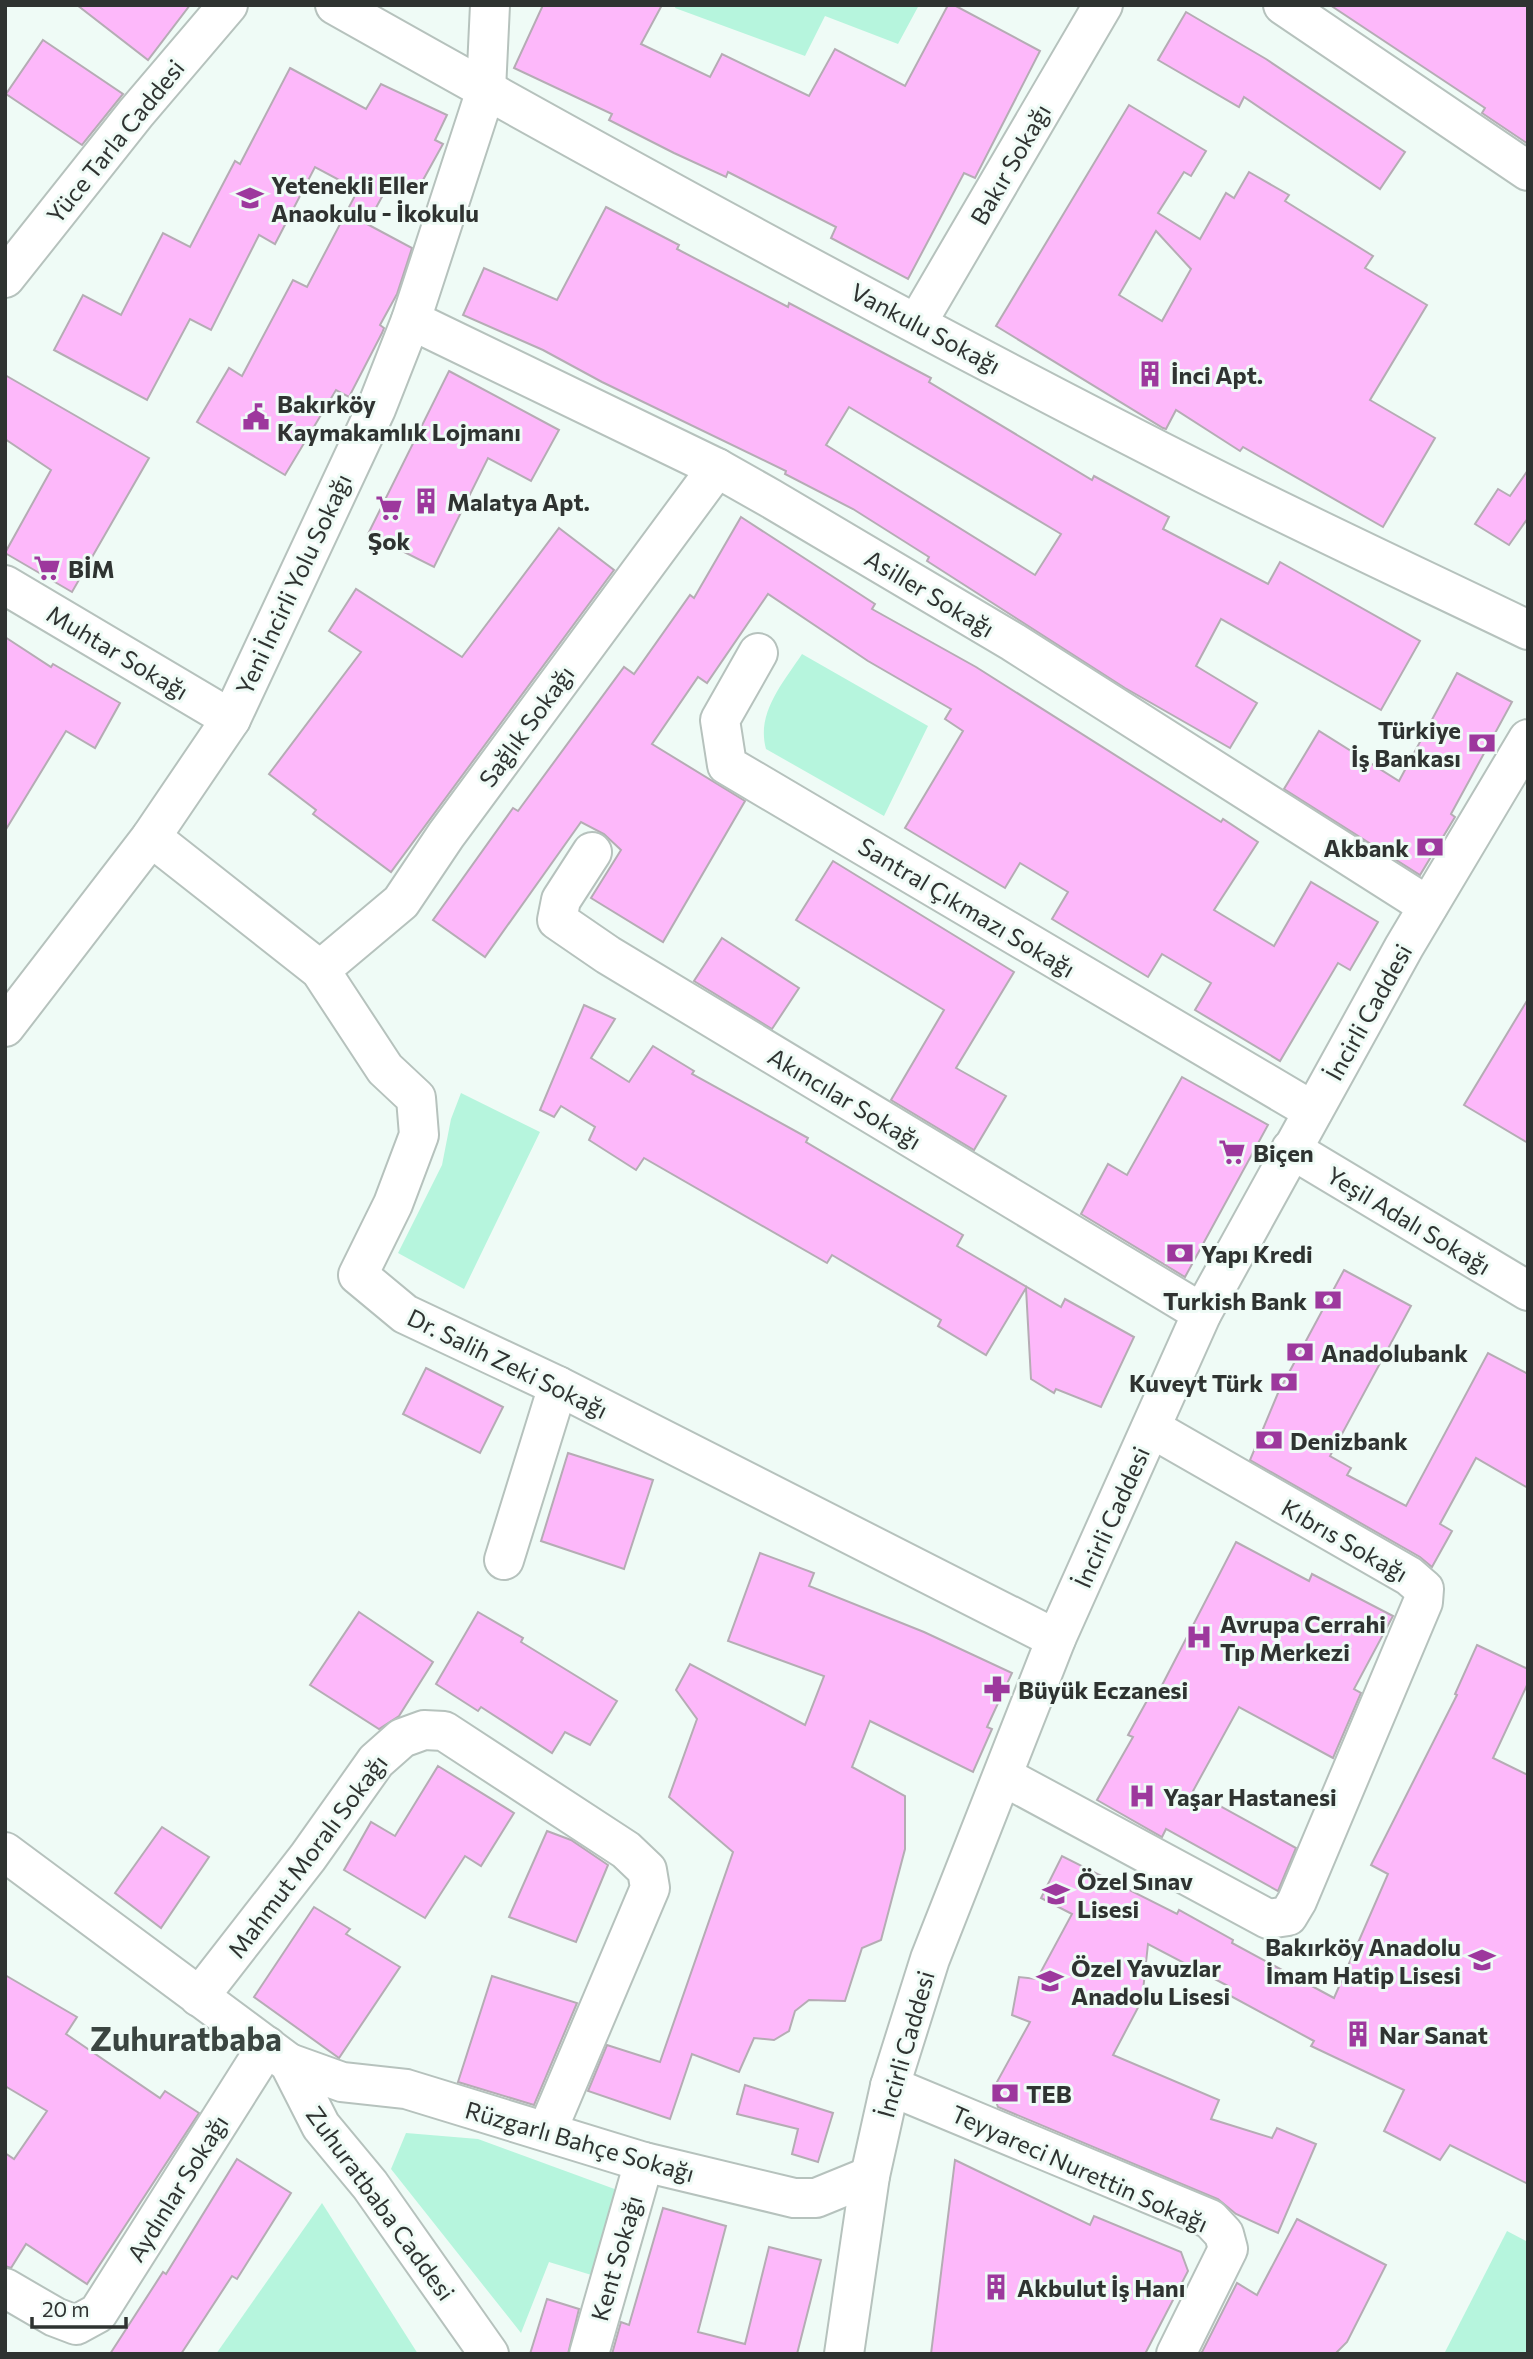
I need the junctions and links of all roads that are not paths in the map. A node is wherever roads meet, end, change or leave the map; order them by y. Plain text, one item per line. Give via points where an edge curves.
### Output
1 (228, 5) edge
2 (335, 5) edge
3 (491, 5) edge
4 (1103, 5) edge
5 (1283, 5) edge
6 (486, 90) junction
7 (1528, 171) edge
8 (5, 278) edge
9 (411, 320) junction
10 (917, 323) junction
11 (717, 468) junction
12 (5, 586) edge
13 (1528, 631) edge
14 (758, 653) dead end
15 (230, 719) junction
16 (1528, 739) edge
17 (151, 837) junction
18 (592, 852) dead end
19 (1428, 906) junction
20 (320, 970) junction
21 (7, 1020) edge
22 (1313, 1111) junction
23 (1291, 1150) junction
24 (1528, 1291) edge
25 (1202, 1313) junction
26 (558, 1386) junction
27 (1151, 1428) junction
28 (504, 1560) dead end
29 (1056, 1639) junction
30 (1003, 1776) junction
31 (5, 1852) edge
32 (199, 1997) junction
33 (278, 2054) junction
34 (890, 2086) junction
35 (547, 2131) junction
36 (644, 2162) junction
37 (870, 2176) junction
38 (5, 2288) edge
39 (489, 2354) edge
40 (589, 2354) edge
41 (844, 2354) edge
42 (1176, 2354) edge

1 - 8 street, Yüce Tarla Caddesi
2 - 6 street, Vankulu Sokağı
3 - 6 street, Yeni İncirli Yolu Sokağı
4 - 10 street, Bakır Sokağı
5 - 7 street
6 - 9 street, Yeni İncirli Yolu Sokağı
6 - 10 street, Vankulu Sokağı
9 - 11 street, Asiller Sokağı
9 - 15 street, Yeni İncirli Yolu Sokağı via 376,409
10 - 13 street, Vankulu Sokağı via 1206,474
11 - 19 street, Asiller Sokağı via 1013,642
11 - 20 street, Sağlık Sokağı via 401,902
12 - 15 street, Muhtar Sokağı
14 - 22 street, Santral Çıkmazı Sokağı via 720,720 727,765
15 - 17 street, Yeni İncirli Yolu Sokağı
16 - 19 street, İncirli Caddesi
17 - 20 street, Dr. Salih Zeki Sokağı
17 - 21 street, Yeni İncirli Yolu Sokağı
18 - 25 street, Akıncılar Sokağı via 561,900 556,920
19 - 22 street, İncirli Caddesi
20 - 26 street, Dr. Salih Zeki Sokağı via 385,1069 416,1098 418,1135 393,1204 359,1275 405,1314
22 - 23 street, İncirli Caddesi
23 - 24 street, Yeşil Adalı Sokağı
23 - 25 street, İncirli Caddesi
25 - 27 street, İncirli Caddesi
26 - 28 street
26 - 29 street, Dr. Salih Zeki Sokağı
27 - 29 street, İncirli Caddesi
27 - 30 street, Kıbrıs Sokağı via 1409,1576 1424,1589 1423,1602 1297,1901 1289,1916 1268,1919
29 - 30 street, İncirli Caddesi
30 - 34 street, İncirli Caddesi via 930,1959
31 - 32 street, Zuhuratbaba Caddesi
32 - 33 street, Zuhuratbaba Caddesi
32 - 35 street, Mahmut Moralı Sokağı via 376,1762 401,1738 424,1730 444,1731 626,1850 647,1870 650,1888
33 - 35 street, Rüzgarlı Bahçe Sokağı via 342,2082 406,2089
33 - 38 street, Aydınlar Sokağı via 98,2313 76,2325
33 - 39 street, Zuhuratbaba Caddesi via 321,2126 370,2185
34 - 37 street, İncirli Caddesi
34 - 42 street, Teyyareci Nurettin Sokağı via 1210,2219 1224,2234 1228,2249
35 - 36 street, Rüzgarlı Bahçe Sokağı
36 - 37 street, Rüzgarlı Bahçe Sokağı via 794,2198 816,2198
36 - 40 street, Kent Sokağı
37 - 41 street, İncirli Caddesi

